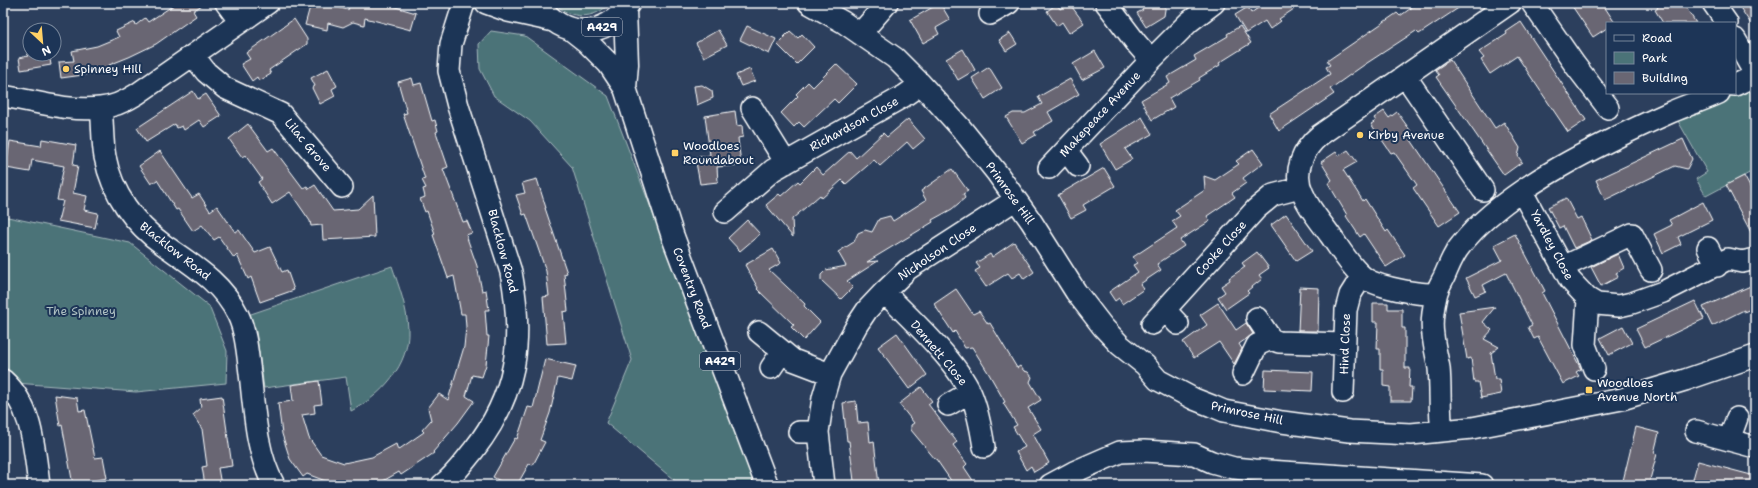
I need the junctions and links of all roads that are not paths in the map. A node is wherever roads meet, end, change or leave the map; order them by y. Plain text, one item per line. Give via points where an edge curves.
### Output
1 (226, 3) edge
2 (268, 3) edge
3 (464, 3) edge
4 (486, 3) edge
5 (539, 3) edge
6 (809, 3) edge
7 (887, 3) edge
8 (1009, 3) edge
9 (1106, 3) edge
10 (1214, 3) edge
11 (1510, 3) edge
12 (1532, 3) edge
13 (1713, 3) edge
14 (627, 6) edge
15 (990, 14) dead end
16 (240, 22) junction
17 (1725, 22) edge
18 (563, 25) junction
19 (860, 34) junction
20 (1736, 41) edge
21 (194, 55) junction
22 (1151, 60) junction
23 (1755, 75) edge
24 (1406, 77) junction
25 (921, 84) junction
26 (1736, 84) edge
27 (625, 88) junction
28 (1716, 94) edge
29 (3, 96) edge
30 (101, 108) junction
31 (752, 108) dead end
32 (1608, 108) dead end
33 (786, 163) junction
34 (1049, 168) dead end
35 (342, 187) dead end
36 (1300, 188) junction
37 (1483, 190) dead end
38 (1522, 192) junction
39 (1015, 200) junction
40 (725, 212) dead end
41 (1755, 259) edge
42 (1563, 267) junction
43 (1651, 270) dead end
44 (1362, 276) junction
45 (884, 292) junction
46 (1436, 294) junction
47 (1588, 299) junction
48 (1257, 318) dead end
49 (1165, 320) dead end
50 (758, 332) dead end
51 (1271, 339) junction
52 (1344, 344) junction
53 (1755, 356) edge
54 (1594, 369) dead end
55 (830, 374) junction
56 (1243, 374) dead end
57 (3, 380) edge
58 (970, 392) junction
59 (1343, 392) dead end
60 (948, 405) dead end
61 (1737, 418) dead end
62 (1442, 431) junction
63 (1696, 431) dead end
64 (1729, 440) junction
65 (984, 447) dead end
66 (1755, 447) edge
67 (1257, 478) edge
68 (446, 484) edge
69 (39, 485) edge
70 (274, 485) edge
71 (767, 485) edge
72 (824, 485) edge
73 (1050, 485) edge
74 (1482, 485) edge

1 - 16 street
2 - 16 street
3 - 68 street, Blacklow Road via 450,44 449,71 511,272 516,297 517,344 510,382 496,418 485,436
4 - 18 street
5 - 18 main road, Coventry Road via 548,16
6 - 19 street, Primrose Hill
7 - 19 street
8 - 15 street
9 - 22 street
10 - 22 street, Makepeace Avenue via 1189,22
11 - 24 street
12 - 32 street via 1583,60
13 - 17 street
14 - 18 main road, Coventry Road / A429 via 617,19 596,30 584,31
14 - 27 main road, Coventry Road
16 - 21 street
18 - 27 main road, Coventry Road via 586,41 609,64
19 - 25 street, Primrose Hill via 895,58
20 - 23 street
21 - 30 street via 127,100
21 - 35 street, Lilac Grove via 225,88 281,114
22 - 34 street, Makepeace Avenue via 1072,158
23 - 26 street
24 - 36 street via 1308,146 1300,163
24 - 37 street via 1457,167
25 - 33 street, Richardson Close
25 - 39 street, Primrose Hill via 977,147
27 - 71 main road, Coventry Road / A429 via 673,237
28 - 38 street via 1629,131 1566,164
29 - 30 street via 71,107
30 - 70 street, Blacklow Road via 106,160 122,202 151,236 211,280 230,301 238,316 247,350 261,454
31 - 33 street
33 - 40 street, Richardson Close via 759,181
36 - 44 street via 1306,201
36 - 49 street, Cooke Close via 1281,192 1265,201
38 - 42 street, Yardley Close
38 - 46 street via 1471,232 1452,257
39 - 45 street, Nicholson Close via 921,260
39 - 62 street, Primrose Hill via 1076,292 1103,327 1158,380 1174,390 1224,411 1282,422 1362,432 1410,434
41 - 47 street, Yardley Close via 1742,262 1718,258 1663,292 1632,303 1597,304
42 - 43 street via 1632,234
42 - 47 street, Yardley Close via 1577,289
44 - 46 street via 1372,282 1404,290 1426,295
44 - 52 street, Hind Close via 1348,300
45 - 55 street, Nicholson Close via 857,325
45 - 58 street, Dennett Close via 934,343
46 - 62 street via 1432,334 1439,368
47 - 54 street via 1585,345
48 - 51 street
50 - 55 street via 776,360 793,360
51 - 52 street via 1279,342
51 - 56 street via 1257,346
52 - 59 street, Hind Close
53 - 62 street, Primrose Hill via 1622,399 1472,428
55 - 72 street, Nicholson Close via 809,432
57 - 69 street via 16,394 30,425
58 - 60 street
58 - 65 street, Dennett Close via 979,416
61 - 64 street
63 - 64 street
64 - 66 street
67 - 73 street via 1194,454 1136,451 1120,452
67 - 74 street

